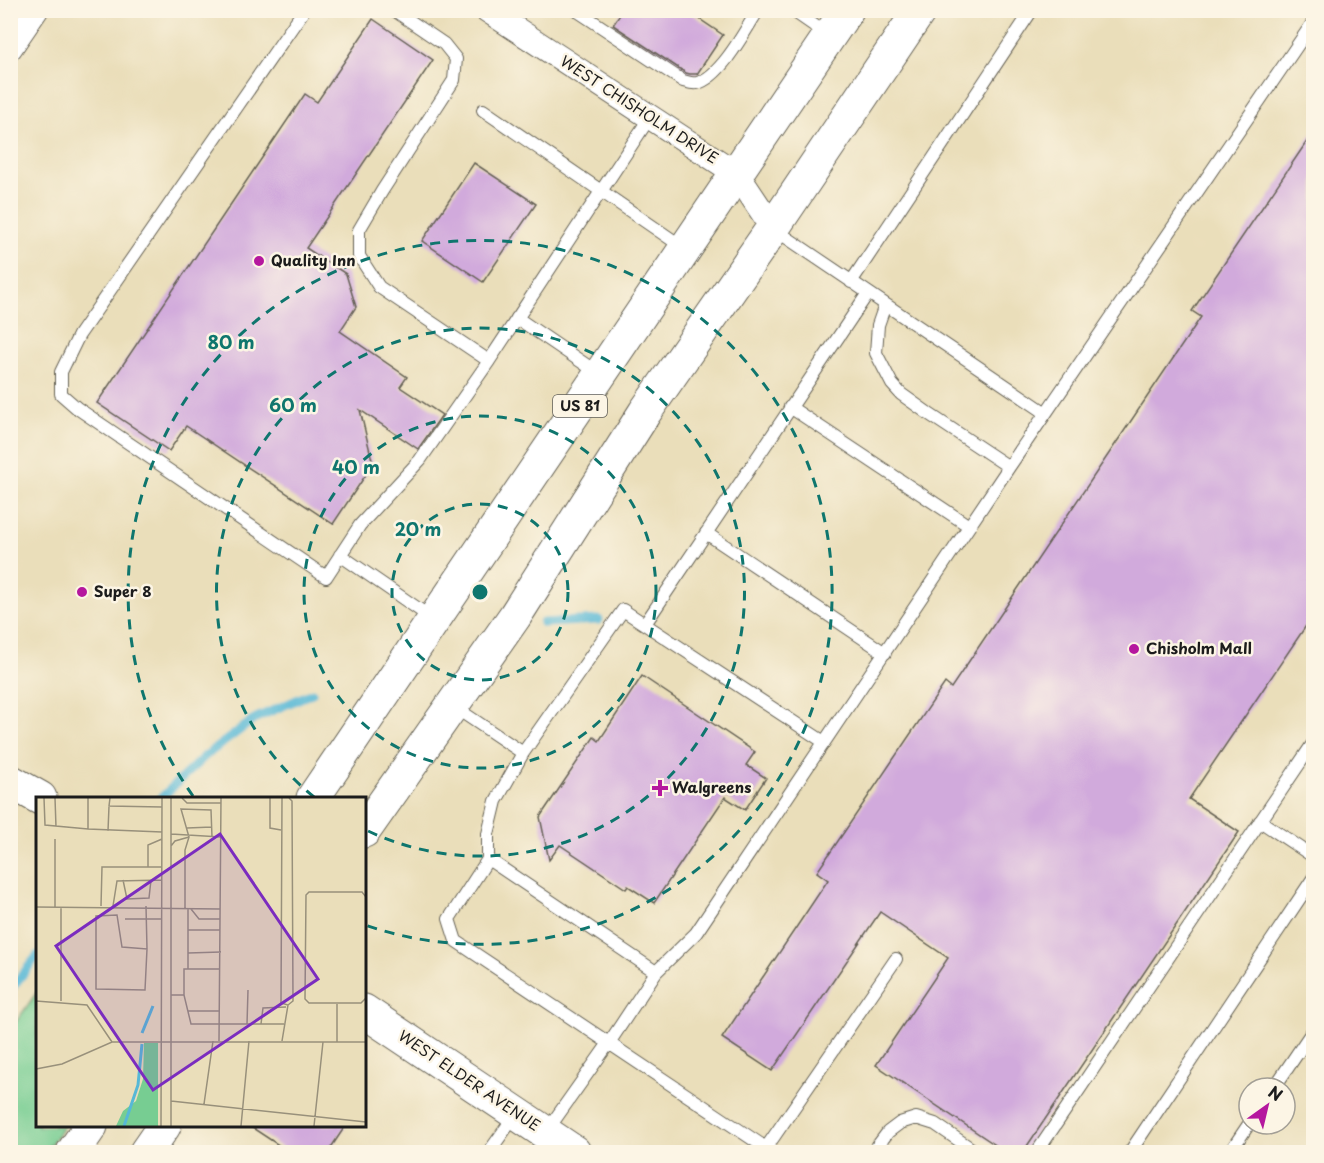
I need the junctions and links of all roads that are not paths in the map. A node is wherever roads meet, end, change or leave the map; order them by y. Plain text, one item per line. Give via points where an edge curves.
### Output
1 (36, 10) edge
2 (304, 10) edge
3 (394, 10) edge
4 (487, 10) edge
5 (576, 10) edge
6 (758, 10) edge
7 (792, 10) edge
8 (920, 10) edge
9 (1032, 10) edge
10 (1306, 10) edge
11 (1314, 16) edge
12 (1314, 21) edge
13 (838, 23) edge
14 (10, 48) edge
15 (483, 110) dead end
16 (650, 117) junction
17 (737, 174) junction
18 (601, 191) junction
19 (773, 228) junction
20 (686, 249) junction
21 (851, 282) junction
22 (868, 293) junction
23 (885, 305) junction
24 (517, 318) junction
25 (489, 361) junction
26 (600, 375) junction
27 (790, 407) junction
28 (1046, 412) junction
29 (1009, 467) junction
30 (969, 526) junction
31 (706, 533) junction
32 (340, 555) junction
33 (434, 620) junction
34 (645, 624) junction
35 (885, 653) junction
36 (452, 706) junction
37 (824, 742) junction
38 (1314, 742) edge
39 (523, 753) junction
40 (10, 781) edge
41 (38, 797) edge
42 (314, 797) edge
43 (1260, 821) junction
44 (366, 828) edge
45 (1314, 857) edge
46 (488, 859) junction
47 (1314, 877) edge
48 (896, 959) dead end
49 (656, 972) junction
50 (366, 1012) edge
51 (1314, 1029) edge
52 (609, 1042) junction
53 (1282, 1076) edge
54 (516, 1113) junction
55 (90, 1127) edge
56 (163, 1127) edge
57 (545, 1133) junction
58 (1241, 1136) edge
59 (769, 1150) edge
60 (73, 1152) edge
61 (146, 1152) edge
62 (489, 1152) edge
63 (574, 1152) edge
64 (873, 1152) edge
65 (976, 1152) edge
66 (1037, 1152) edge
67 (1130, 1152) edge
68 (1230, 1152) edge

1 - 14 street
2 - 32 lane via 79,335 61,372 61,394 326,577
3 - 25 lane via 444,44 456,59 454,80 359,230 359,256 379,287
4 - 16 street, WEST CHISHOLM DRIVE
5 - 6 lane via 683,81 695,83 721,66
7 - 13 lane
8 - 19 main road
9 - 21 lane
10 - 11 lane
12 - 28 lane
13 - 17 main road, US 81
15 - 18 lane
16 - 17 street, WEST CHISHOLM DRIVE
16 - 18 lane
17 - 19 street, WEST CHISHOLM DRIVE
17 - 20 main road, US 81
18 - 20 lane
18 - 24 lane
19 - 21 lane
19 - 36 main road via 645,412
20 - 26 main road, US 81
21 - 22 lane
22 - 23 lane
22 - 27 lane
23 - 28 lane
23 - 29 lane via 878,325 876,352 892,384 929,414
24 - 25 lane
24 - 26 lane
25 - 32 lane via 420,460 360,525
26 - 33 main road, US 81
27 - 30 lane
27 - 31 lane
28 - 29 lane
29 - 30 lane
30 - 35 lane
31 - 34 lane
31 - 35 lane
32 - 33 lane
33 - 42 main road, US 81
34 - 37 lane
34 - 39 lane via 623,610
35 - 37 lane
36 - 39 lane
36 - 44 main road
37 - 49 lane via 696,933
38 - 43 lane
39 - 46 lane via 496,801 488,834
40 - 41 main road
43 - 45 lane
43 - 66 lane
46 - 49 lane
46 - 52 lane via 449,919 456,941
47 - 67 lane
48 - 59 lane
49 - 52 lane
50 - 54 main road, WEST ELDER AVENUE
51 - 53 lane
52 - 57 lane
52 - 59 lane
54 - 57 main road, WEST ELDER AVENUE
54 - 62 lane
55 - 60 main road
56 - 61 main road
57 - 63 main road, WEST ELDER AVENUE
58 - 68 lane
64 - 65 lane via 888,1131 915,1119 935,1124

